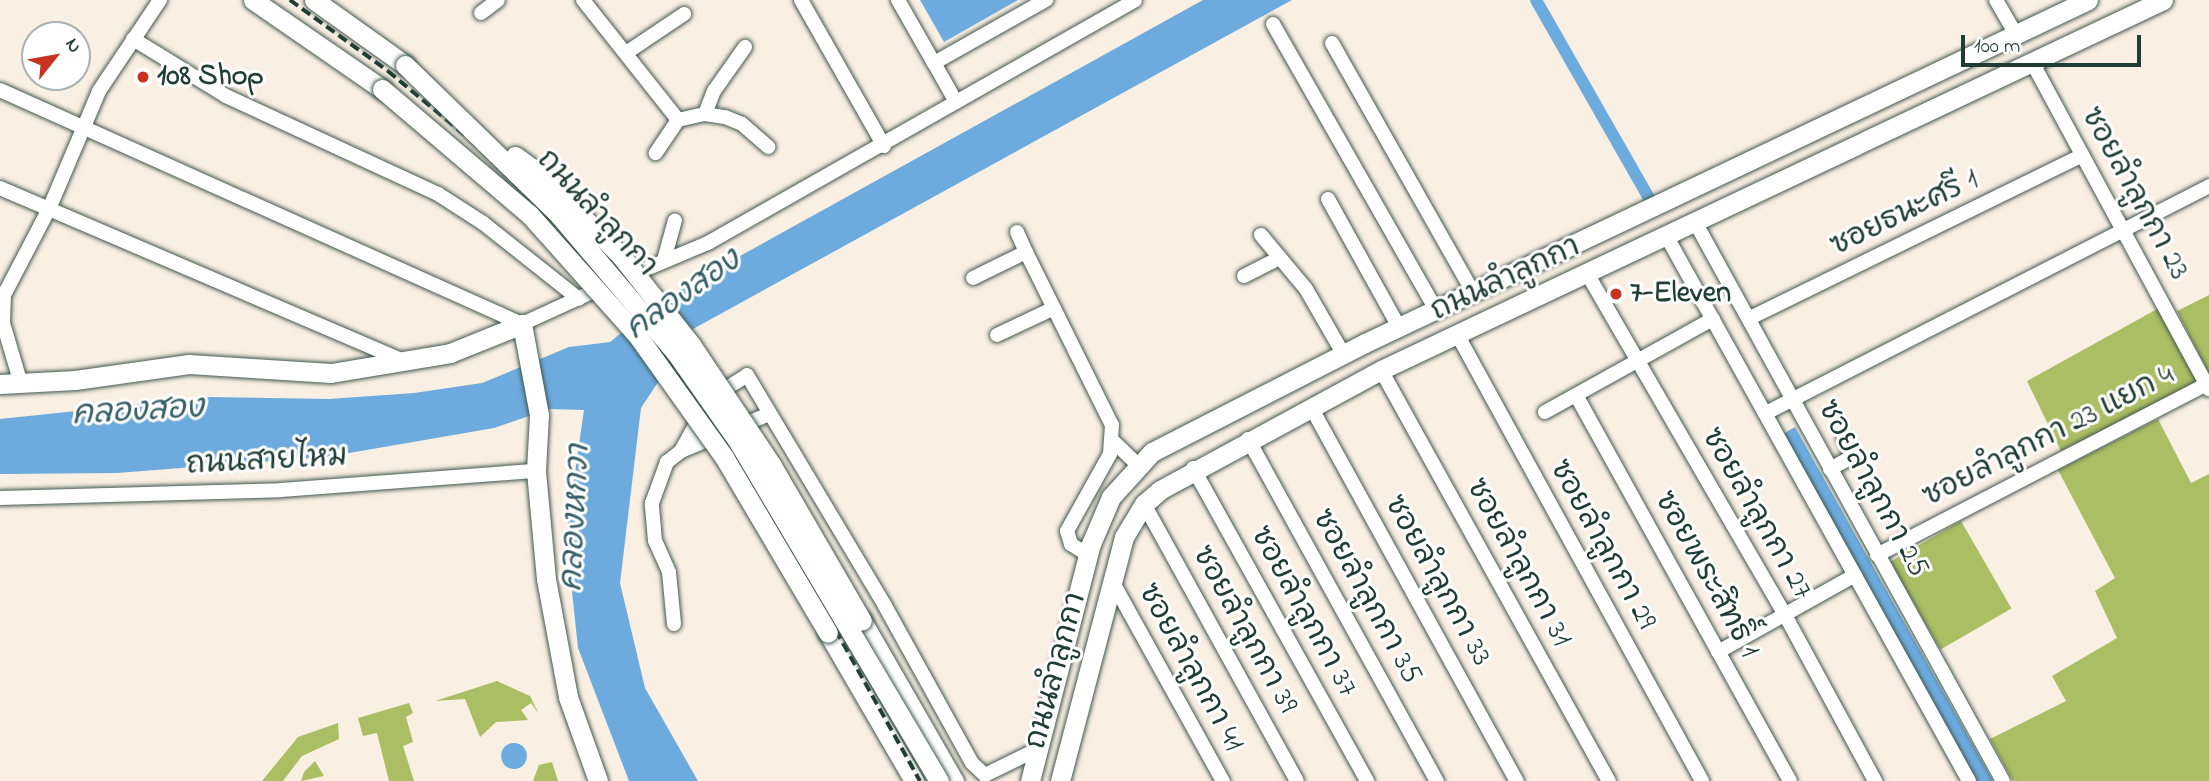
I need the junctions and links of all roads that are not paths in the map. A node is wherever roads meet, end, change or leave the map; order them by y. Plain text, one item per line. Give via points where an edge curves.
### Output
1 (160, 0) edge
2 (253, 0) edge
3 (314, 0) edge
4 (498, 0) edge
5 (583, 0) edge
6 (802, 0) edge
7 (898, 0) edge
8 (1045, 0) edge
9 (1135, 0) edge
10 (1996, 0) edge
11 (2088, 0) edge
12 (2163, 0) edge
13 (481, 13) dead end
14 (684, 14) dead end
15 (1273, 24) dead end
16 (2016, 34) junction
17 (133, 38) junction
18 (1332, 43) dead end
19 (746, 47) dead end
20 (626, 53) junction
21 (2032, 62) junction
22 (934, 63) junction
23 (0, 90) edge
24 (956, 102) junction
25 (705, 114) junction
26 (678, 120) junction
27 (84, 126) junction
28 (477, 130) junction
29 (884, 146) junction
30 (768, 147) dead end
31 (656, 153) dead end
32 (2082, 155) junction
33 (2209, 186) edge
34 (0, 188) edge
35 (1328, 199) dead end
36 (49, 209) junction
37 (675, 220) dead end
38 (1695, 222) junction
39 (2123, 230) junction
40 (1017, 232) dead end
41 (1261, 235) dead end
42 (1667, 237) junction
43 (1026, 252) junction
44 (1278, 259) junction
45 (664, 260) junction
46 (1588, 275) junction
47 (1244, 276) dead end
48 (973, 278) dead end
49 (1474, 292) junction
50 (2, 294) edge
51 (579, 299) junction
52 (1054, 307) junction
53 (1436, 310) junction
54 (0, 313) edge
55 (1749, 318) junction
56 (1713, 319) junction
57 (522, 324) junction
58 (1399, 327) junction
59 (1457, 334) junction
60 (997, 335) dead end
61 (1343, 355) junction
62 (402, 360) junction
63 (1636, 361) junction
64 (1381, 370) junction
65 (0, 384) edge
66 (21, 384) junction
67 (2208, 385) edge
68 (1576, 395) junction
69 (1791, 398) junction
70 (1311, 407) junction
71 (1545, 412) dead end
72 (1766, 412) junction
73 (769, 414) junction
74 (1844, 438) dead end
75 (1248, 439) junction
76 (1113, 441) junction
77 (681, 451) junction
78 (1138, 465) junction
79 (1193, 468) junction
80 (1830, 469) junction
81 (536, 471) junction
82 (0, 498) edge
83 (1144, 504) junction
84 (1088, 555) junction
85 (1877, 555) junction
86 (1855, 575) junction
87 (1112, 581) junction
88 (1785, 615) junction
89 (674, 624) dead end
90 (1718, 652) junction
91 (1038, 749) junction
92 (1029, 779) edge
93 (598, 781) edge
94 (914, 781) edge
95 (939, 781) edge
96 (954, 781) edge
97 (1060, 781) edge
98 (1223, 781) edge
99 (1297, 781) edge
100 (1367, 781) edge
101 (1437, 781) edge
102 (1517, 781) edge
103 (1609, 781) edge
104 (1702, 781) edge
105 (1790, 781) edge
106 (1875, 781) edge
107 (1969, 781) edge
108 (2003, 781) edge

1 - 17 street
2 - 94 main road, ถนนลำลูกกา, bridge via 382,89 522,207 637,335 724,457
3 - 28 main road, ถนนลำลูกกา, bridge via 405,65
4 - 13 street
5 - 20 street
6 - 29 street
7 - 22 street
8 - 22 street
9 - 24 street
10 - 16 street
11 - 16 main road, ถนนลำลูกกา
12 - 21 main road, ถนนลำลูกกา
14 - 20 street
15 - 53 street
16 - 49 main road, ถนนลำลูกกา
17 - 27 street
17 - 51 street via 226,96 438,194 483,223
18 - 49 street
19 - 25 street via 708,100
20 - 26 street
21 - 32 street, ซอยลำลูกกา 23
21 - 38 main road, ถนนลำลูกกา
22 - 24 street
23 - 27 street
24 - 29 street
25 - 26 street
25 - 30 street via 742,124
26 - 31 street
27 - 36 street
27 - 57 street
28 - 95 main road, ถนนลำลูกกา, bridge via 611,272 695,379 753,467
28 - 96 main road, bridge via 541,176 650,292 739,414
29 - 45 street via 708,243
32 - 39 street, ซอยลำลูกกา 23
32 - 55 street, ซอยธนะศรี 1
33 - 39 street
34 - 36 street
35 - 58 street
36 - 50 street
36 - 62 street
37 - 45 street
38 - 42 main road, ถนนลำลูกกา
38 - 55 street, ซอยลำลูกกา 25
39 - 67 street, ซอยลำลูกกา 23
39 - 69 street
40 - 43 street
41 - 44 street
42 - 46 main road, ถนนลำลูกกา
42 - 56 street
43 - 48 street
43 - 52 street
44 - 47 street
44 - 61 street via 1311,296
45 - 51 street
46 - 59 main road, ถนนลำลูกกา
46 - 63 street, ซอยลำลูกกา 27
49 - 53 main road, ถนนลำลูกกา
50 - 54 street
51 - 57 street
52 - 60 street
52 - 76 street via 1112,425
53 - 58 main road, ถนนลำลูกกา
54 - 66 street
55 - 69 street, ซอยลำลูกกา 25
56 - 63 street
56 - 72 street
57 - 62 main road via 450,353
57 - 81 main road via 539,415
58 - 61 main road, ถนนลำลูกกา
59 - 64 main road, ถนนลำลูกกา
59 - 104 street, ซอยลำลูกกา 29
61 - 78 main road, ถนนลำลูกกา via 1191,430
62 - 66 main road via 304,374 189,364
63 - 68 street
63 - 88 street, ซอยลำลูกกา 27
64 - 70 main road, ถนนลำลูกกา
64 - 103 street, ซอยลำลูกกา 31
65 - 66 main road
67 - 85 street, ซอยลำลูกกา 23 แยก 4
68 - 71 street
68 - 90 street, ซอยพระสิทธิ์ 1
69 - 72 street
69 - 80 street, ซอยลำลูกกา 25
70 - 75 main road, ถนนลำลูกกา
70 - 102 street, ซอยลำลูกกา 33
72 - 86 street
73 - 77 street
73 - 77 street via 747,376 712,398
73 - 91 street via 972,762 985,775
74 - 80 street via 1852,457
75 - 79 main road, ถนนลำลูกกา
75 - 101 street, ซอยลำลูกกา 35
76 - 78 street
76 - 84 street via 1067,531 1071,544
77 - 89 street via 667,462 652,503 656,541 669,572
78 - 84 main road, ถนนลำลูกกา via 1111,497
79 - 83 main road, ถนนลำลูกกา
79 - 100 street, ซอยลำลูกกา 37
80 - 85 street, ซอยลำลูกกา 25
81 - 82 street, ถนนสายไหม via 281,490
81 - 93 main road via 544,566 568,697
83 - 87 main road, ถนนลำลูกกา via 1124,537
83 - 99 street, ซอยลำลูกกา 39
84 - 91 main road, ถนนลำลูกกา
85 - 108 street, ซอยลำลูกกา 25
86 - 88 street
86 - 107 street
87 - 97 main road, ถนนลำลูกกา
87 - 98 street, ซอยลำลูกกา 41
88 - 90 street
88 - 106 street, ซอยลำลูกกา 27
90 - 105 street, ซอยพระสิทธิ์ 1
91 - 92 main road, ถนนลำลูกกา

